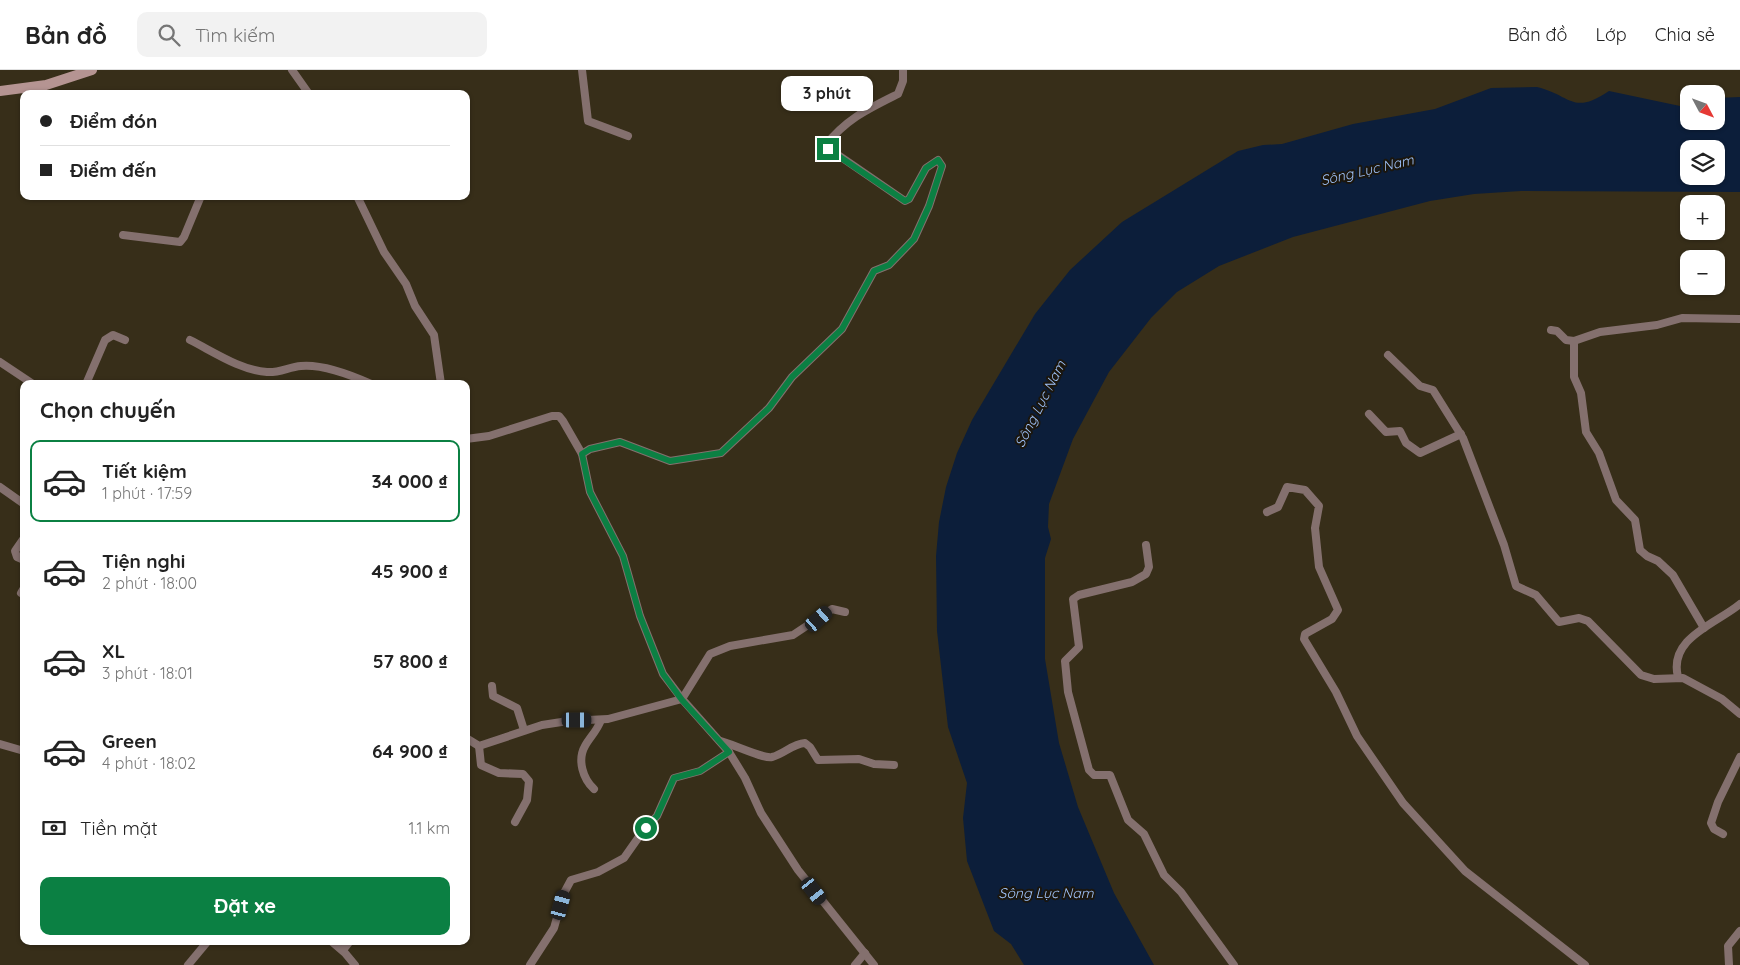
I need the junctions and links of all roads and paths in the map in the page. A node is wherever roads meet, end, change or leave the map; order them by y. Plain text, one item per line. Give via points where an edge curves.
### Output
1 (92, 70) edge
2 (292, 70) edge
3 (582, 70) edge
4 (903, 70) edge
5 (306, 90) edge
6 (0, 91) edge
7 (628, 136) dead end
8 (199, 200) edge
9 (359, 200) edge
10 (123, 236) dead end
11 (1740, 318) edge
12 (1551, 330) dead end
13 (125, 340) dead end
14 (190, 340) dead end
15 (1574, 341) junction
16 (1388, 355) dead end
17 (0, 362) edge
18 (27, 380) edge
19 (88, 380) edge
20 (362, 380) edge
21 (440, 380) edge
22 (1369, 414) dead end
23 (1461, 434) junction
24 (470, 438) edge
25 (582, 454) junction
26 (0, 487) edge
27 (20, 501) edge
28 (1267, 512) dead end
29 (20, 543) edge
30 (1146, 545) dead end
31 (20, 558) edge
32 (1740, 604) edge
33 (845, 612) dead end
34 (1704, 628) junction
35 (1678, 677) junction
36 (492, 686) dead end
37 (682, 700) junction
38 (1740, 714) edge
39 (601, 720) junction
40 (524, 730) junction
41 (470, 740) edge
42 (720, 741) junction
43 (0, 744) edge
44 (479, 746) junction
45 (20, 750) edge
46 (729, 752) junction
47 (1740, 757) edge
48 (894, 765) dead end
49 (594, 789) dead end
50 (515, 822) dead end
51 (1724, 834) dead end
52 (1740, 931) edge
53 (205, 945) edge
54 (336, 945) edge
55 (347, 945) edge
56 (343, 950) junction
57 (865, 953) junction
58 (188, 965) edge
59 (355, 965) edge
60 (530, 965) edge
61 (855, 965) edge
62 (874, 965) edge
63 (1234, 965) edge
64 (1585, 965) edge
65 (1729, 965) edge

1 - 6 street via 46,86
2 - 5 street
3 - 7 street via 588,122
4 - 25 street via 898,94 857,114 825,146 905,201 926,168 938,160 942,166 917,234 889,265 874,271 842,329 792,377 769,408 717,455 670,461 620,442
8 - 10 street via 180,242
9 - 21 street via 384,252 434,335
11 - 15 street via 1682,318 1657,325 1600,332
12 - 15 street via 1566,340
13 - 19 street via 113,335 105,340
14 - 20 street via 249,368 275,372 312,366
15 - 34 street via 1574,377 1581,392 1586,432 1599,453 1616,500 1635,520 1640,550 1673,575
16 - 23 street via 1420,386 1433,390
17 - 18 street
22 - 23 street via 1386,432 1400,431 1406,443 1420,453
23 - 35 street via 1504,545 1516,586 1536,595 1559,622 1579,618 1588,621 1641,675 1654,679
24 - 25 street via 489,436 555,415 563,421
25 - 37 street via 590,492 623,556 654,652 663,674
26 - 27 street
28 - 64 street via 1278,507 1288,487 1304,489 1319,506 1314,528 1320,567 1338,610 1332,619 1305,634 1304,639 1336,692 1357,736 1385,778 1403,803 1465,871
29 - 31 street via 15,550
30 - 63 street via 1146,574 1132,582 1073,599 1079,647 1065,661 1068,692 1089,770 1094,775 1110,775 1128,820 1144,834 1164,875
32 - 34 street
33 - 37 street via 832,609 793,635 715,651 706,659
34 - 35 street via 1679,651 1676,660
35 - 38 street via 1722,699
36 - 40 street via 493,696 517,708
37 - 39 street
37 - 42 street
39 - 40 street via 568,721
39 - 49 street via 583,751 584,778
40 - 44 street
41 - 44 street
42 - 46 street
42 - 48 street via 764,757 805,743 818,760 859,759
43 - 45 street
44 - 50 street via 480,761 485,767 499,773 523,774 529,781 527,800
46 - 57 street via 764,818 798,870
46 - 60 street via 700,771 674,778 657,816 620,862 571,880 554,928
47 - 51 street via 1718,802 1712,823 1714,829
52 - 65 street via 1728,946
53 - 58 street
54 - 56 street
55 - 56 street
56 - 59 street
57 - 61 street
57 - 62 street

